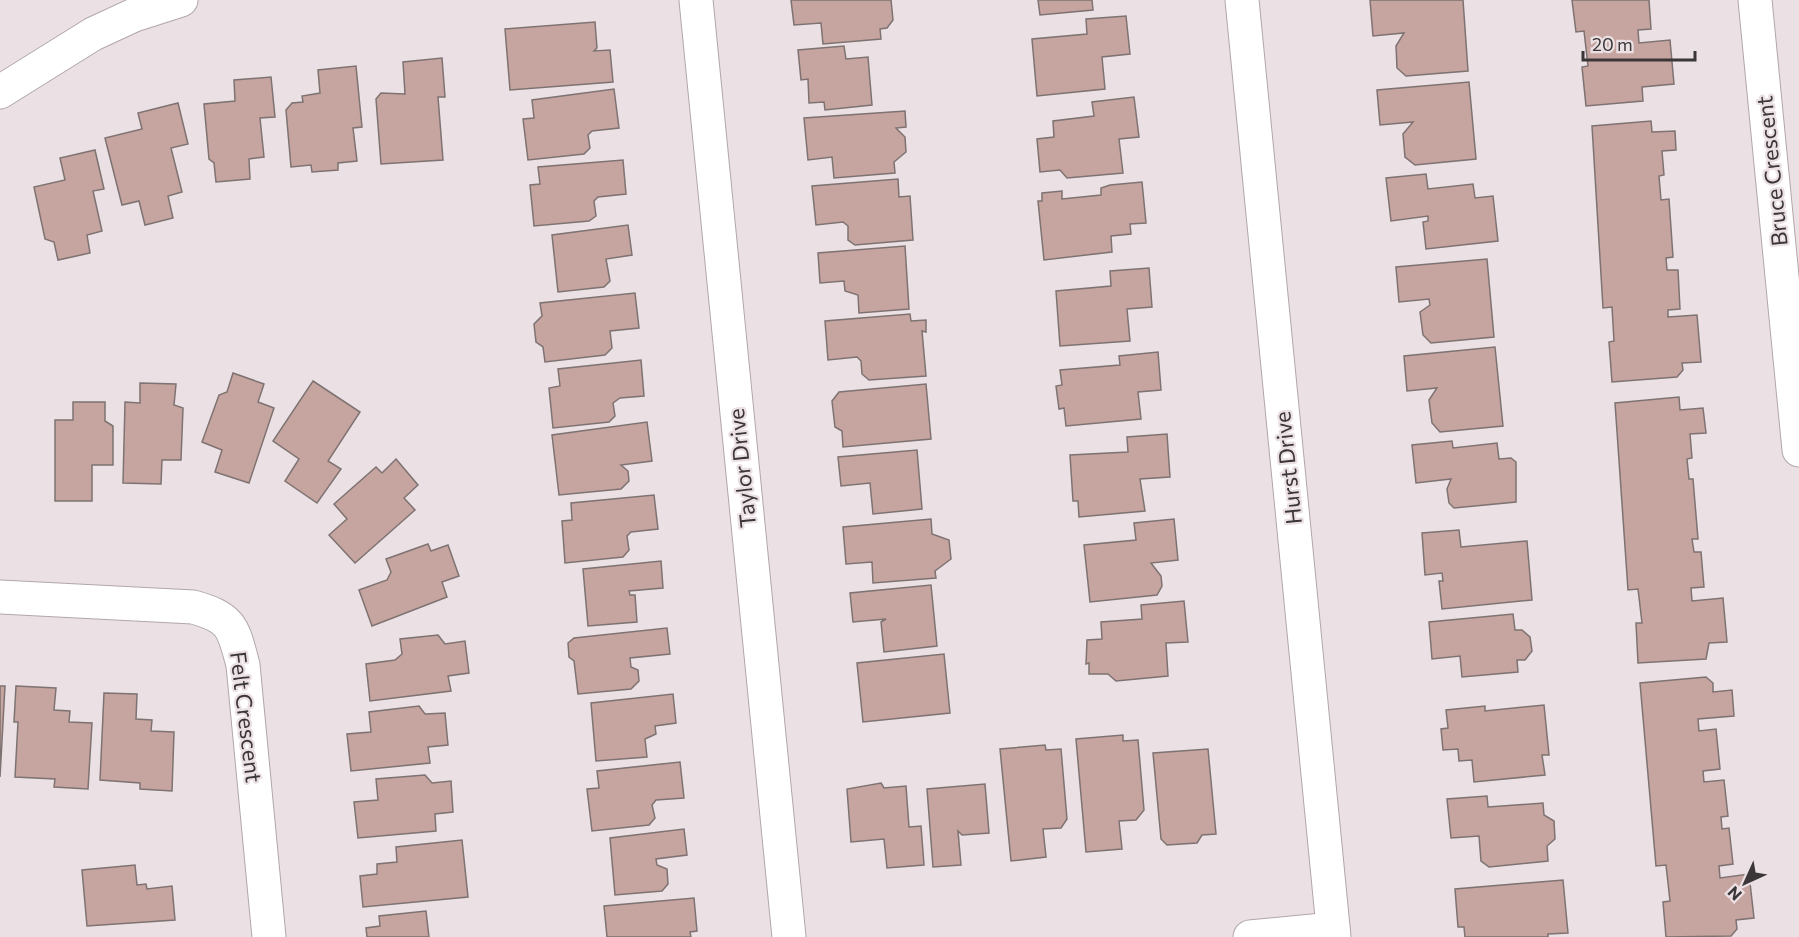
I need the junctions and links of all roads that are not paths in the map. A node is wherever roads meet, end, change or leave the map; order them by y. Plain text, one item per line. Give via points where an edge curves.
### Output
1 (181, 0) edge
2 (696, 0) edge
3 (1242, 0) edge
4 (1755, 0) edge
5 (0, 92) edge
6 (1799, 450) edge
7 (0, 597) edge
8 (1334, 933) edge
9 (269, 937) edge
10 (789, 937) edge
11 (1250, 937) edge

1 - 5 street via 93,34
2 - 10 street, Taylor Drive
3 - 8 street, Hurst Drive
4 - 6 street, Bruce Crescent
7 - 9 street, Felt Crescent via 193,608 217,614 234,633 243,665
8 - 11 street

